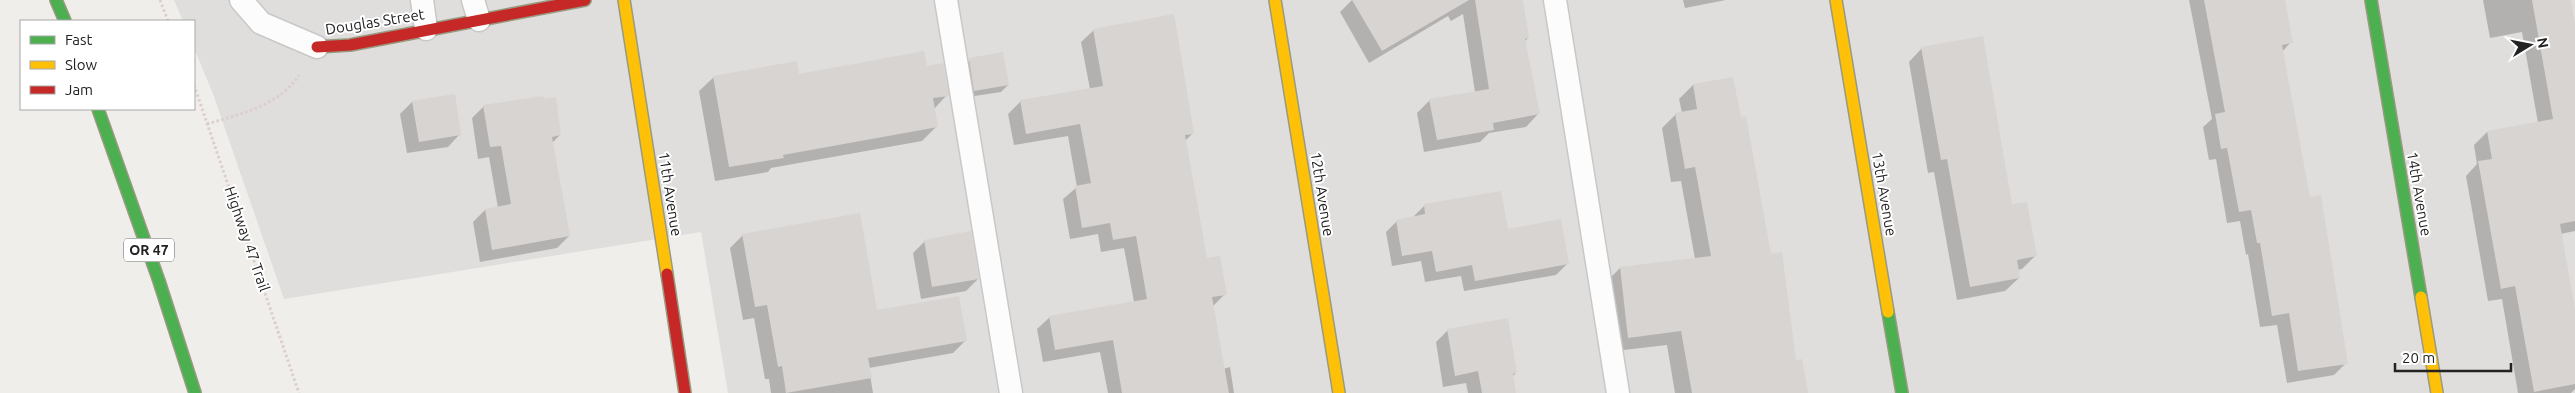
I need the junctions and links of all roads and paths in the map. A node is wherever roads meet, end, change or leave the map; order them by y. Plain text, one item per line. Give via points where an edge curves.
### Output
1 (56, 0) edge
2 (160, 0) edge
3 (241, 0) edge
4 (422, 0) edge
5 (585, 0) edge
6 (624, 0) edge
7 (946, 0) edge
8 (1275, 0) edge
9 (1555, 0) edge
10 (1836, 0) edge
11 (2371, 0) edge
12 (476, 10) edge
13 (65, 20) edge
14 (168, 20) edge
15 (426, 29) junction
16 (317, 47) junction
17 (195, 88) edge
18 (98, 110) edge
19 (207, 124) junction
20 (195, 393) edge
21 (299, 393) edge
22 (686, 393) edge
23 (1011, 393) edge
24 (1340, 393) edge
25 (1618, 393) edge
26 (1902, 393) edge
27 (2437, 393) edge

1 - 13 main road
2 - 14 path
3 - 16 lane via 261,23
4 - 15 lane
5 - 12 main road, Douglas Street
6 - 22 main road, 11th Avenue
7 - 23 lane
8 - 24 main road, 12th Avenue
9 - 25 lane
10 - 26 main road, 13th Avenue
11 - 27 main road, 14th Avenue
12 - 15 main road, Douglas Street
15 - 16 main road, Douglas Street via 350,45
16 - 19 path via 292,86 274,99 257,109
17 - 19 path, Highway 47 Trail
18 - 20 main road, OR 47
19 - 21 path, Highway 47 Trail

